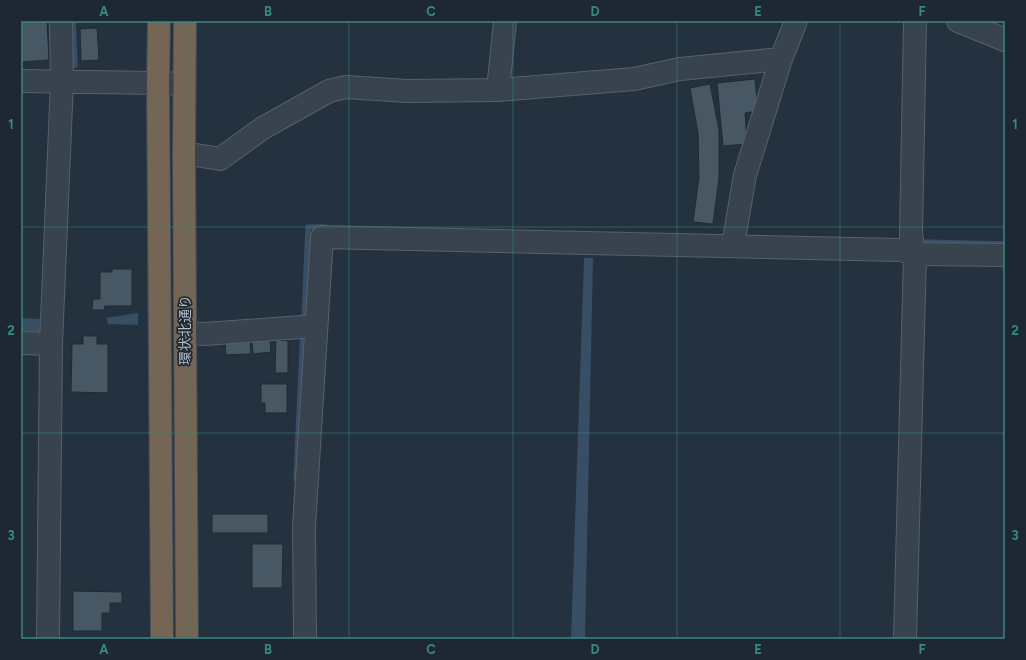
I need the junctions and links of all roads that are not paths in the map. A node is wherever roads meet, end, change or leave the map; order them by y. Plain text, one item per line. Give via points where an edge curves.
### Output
1 (61, 21) edge
2 (159, 21) edge
3 (185, 21) edge
4 (505, 21) edge
5 (796, 21) edge
6 (915, 21) edge
7 (958, 21) edge
8 (1005, 40) edge
9 (781, 59) junction
10 (21, 81) edge
11 (62, 81) junction
12 (158, 83) junction
13 (184, 84) junction
14 (498, 90) junction
15 (184, 153) junction
16 (734, 238) junction
17 (915, 254) junction
18 (1005, 255) edge
19 (306, 327) junction
20 (185, 333) junction
21 (51, 335) junction
22 (21, 343) edge
23 (48, 639) edge
24 (162, 639) edge
25 (187, 639) edge
26 (305, 639) edge
27 (905, 639) edge

1 - 11 street
2 - 12 highway, 環状北通り
3 - 13 highway, 環状北通り
4 - 14 street
5 - 9 street
6 - 17 street via 911,234
7 - 8 street
9 - 14 street via 680,69 634,79
9 - 16 street via 745,175
10 - 11 street
11 - 12 street
11 - 21 street
12 - 13 street
12 - 24 highway, 環状北通り
13 - 15 highway, 環状北通り
14 - 15 street via 406,91 346,87 329,91 263,128 220,159
15 - 20 highway, 環状北通り
16 - 17 street via 900,250
16 - 19 street via 322,237
17 - 18 street
17 - 27 street
19 - 20 street
19 - 26 street
20 - 25 highway, 環状北通り
21 - 22 street
21 - 23 street

